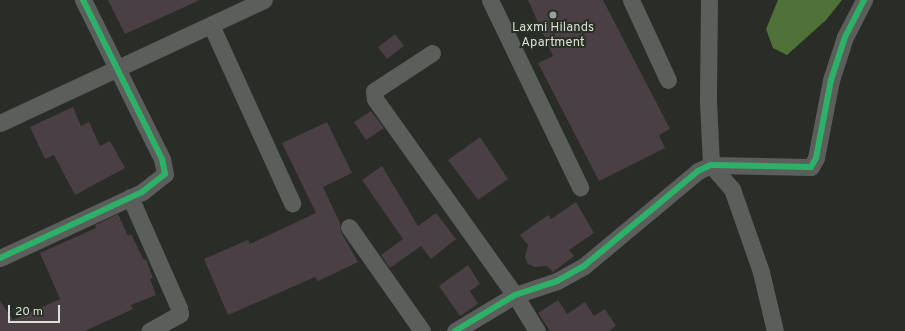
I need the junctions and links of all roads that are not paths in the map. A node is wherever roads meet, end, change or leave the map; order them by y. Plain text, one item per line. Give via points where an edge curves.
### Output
1 (84, 0) edge
2 (264, 0) edge
3 (490, 0) edge
4 (630, 0) edge
5 (710, 0) edge
6 (864, 0) edge
7 (211, 25) junction
8 (432, 53) dead end
9 (117, 70) junction
10 (668, 80) dead end
11 (0, 123) edge
12 (711, 164) junction
13 (580, 187) dead end
14 (130, 197) junction
15 (292, 204) dead end
16 (349, 227) dead end
17 (0, 258) edge
18 (515, 295) junction
19 (149, 331) edge
20 (422, 331) edge
21 (455, 331) edge
22 (537, 331) edge
23 (775, 331) edge

1 - 9 street
2 - 7 street
3 - 13 street
4 - 10 street
5 - 12 street via 708,102
6 - 12 street via 845,37 831,80 816,158 811,167
7 - 9 street
7 - 15 street
8 - 18 street via 374,91 375,99
9 - 11 street
9 - 14 street via 162,159 165,174 152,186
12 - 18 street via 584,266 557,281
12 - 23 street via 732,189 762,272
14 - 17 street
14 - 19 street via 180,314
16 - 20 street
18 - 21 street
18 - 22 street

